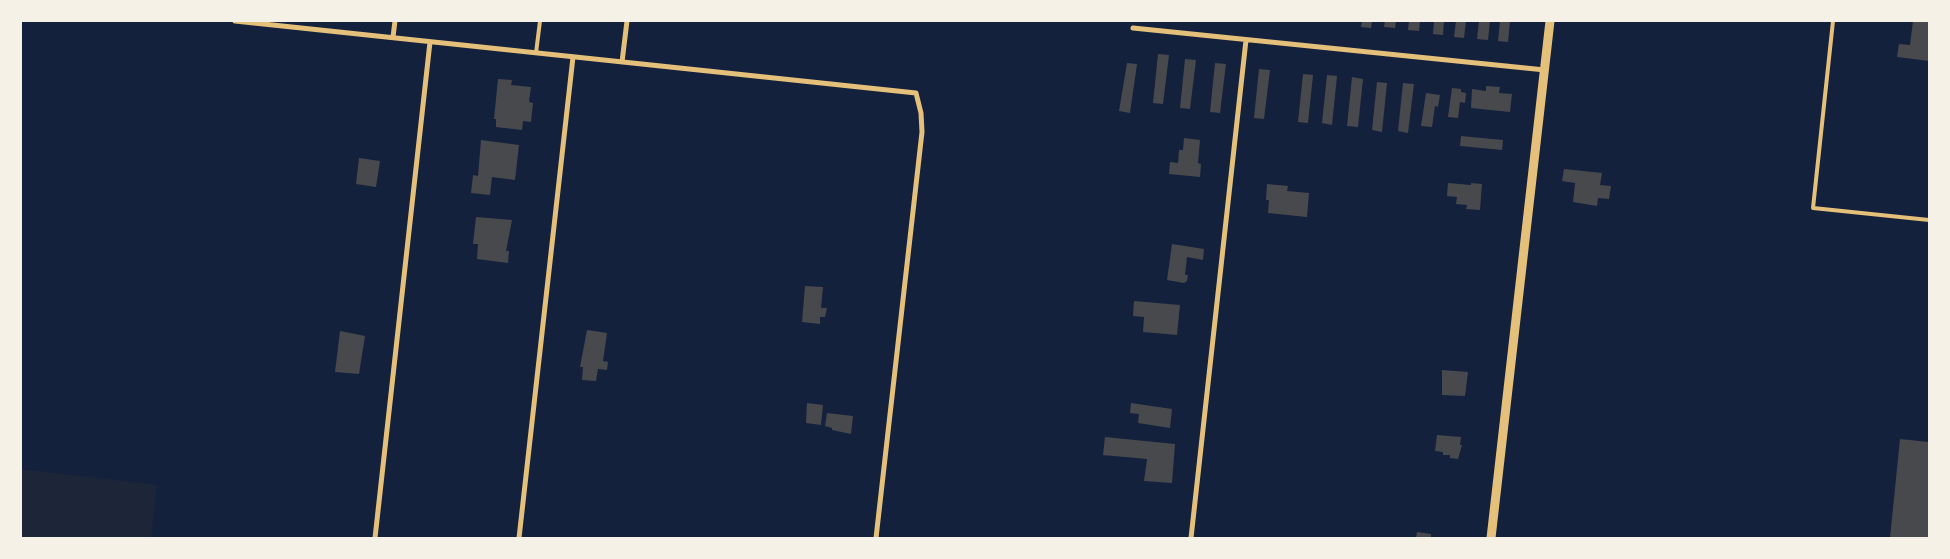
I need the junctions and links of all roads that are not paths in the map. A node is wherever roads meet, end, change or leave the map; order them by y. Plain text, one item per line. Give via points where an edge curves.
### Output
1 (235, 21) edge
2 (395, 21) edge
3 (540, 21) edge
4 (627, 21) edge
5 (1550, 21) edge
6 (1834, 21) edge
7 (247, 22) edge
8 (1133, 28) dead end
9 (393, 37) junction
10 (1246, 40) junction
11 (430, 42) junction
12 (536, 53) junction
13 (574, 57) junction
14 (622, 62) junction
15 (1545, 70) junction
16 (1929, 220) edge
17 (374, 538) edge
18 (519, 538) edge
19 (876, 538) edge
20 (1191, 538) edge
21 (1491, 538) edge

1 - 7 street
2 - 9 street
3 - 12 lane
4 - 14 street
5 - 15 street
6 - 16 lane via 1813,208
7 - 9 street
8 - 10 street
9 - 11 street
10 - 15 street
10 - 20 street
11 - 12 street
11 - 17 street
12 - 13 street
13 - 14 street
13 - 18 street
14 - 19 street via 916,93 922,132
15 - 21 street

